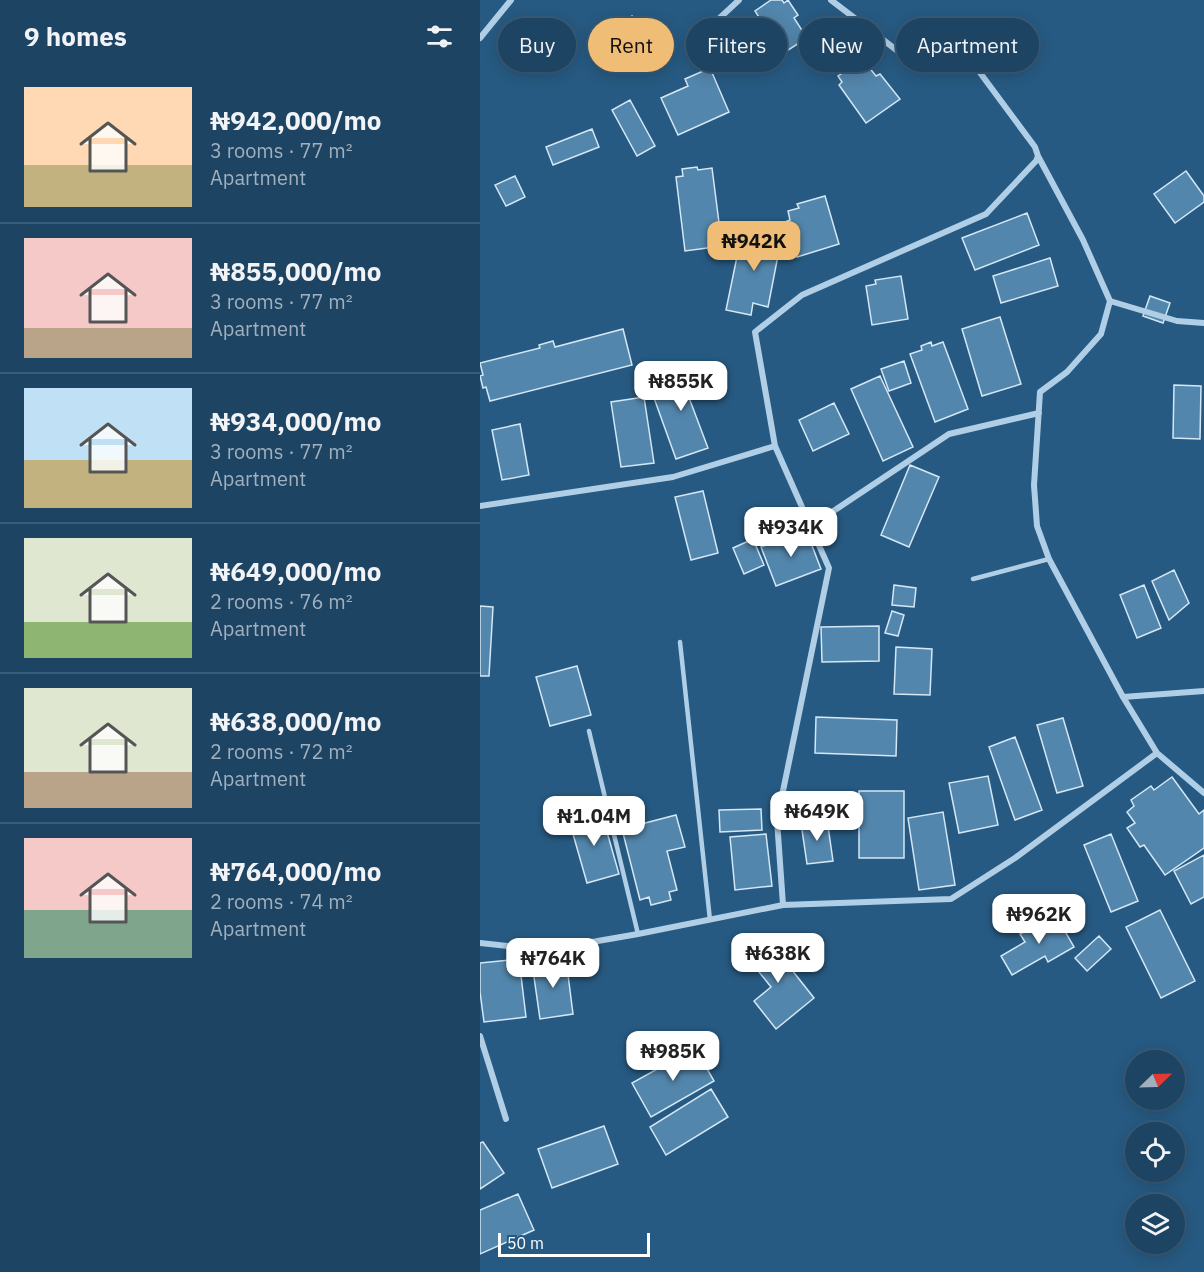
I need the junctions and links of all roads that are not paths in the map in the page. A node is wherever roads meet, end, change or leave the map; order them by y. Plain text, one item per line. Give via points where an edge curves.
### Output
1 (511, 0) edge
2 (739, 0) edge
3 (831, 0) edge
4 (720, 18) edge
5 (480, 38) edge
6 (1038, 156) junction
7 (1110, 301) junction
8 (1204, 324) edge
9 (1039, 413) junction
10 (775, 446) junction
11 (480, 506) edge
12 (811, 526) junction
13 (1049, 559) junction
14 (973, 579) dead end
15 (680, 642) dead end
16 (1204, 691) edge
17 (1124, 697) junction
18 (589, 731) dead end
19 (1157, 753) junction
20 (1204, 793) edge
21 (783, 905) junction
22 (710, 920) junction
23 (638, 934) junction
24 (480, 943) edge
25 (480, 1036) edge
26 (506, 1119) dead end

1 - 5 street
2 - 4 street
3 - 6 street via 920,68 968,63 978,70
6 - 7 street
6 - 10 street via 986,214 802,295 755,332
7 - 8 street via 1178,321
7 - 9 street via 1101,334 1066,372 1040,392
9 - 12 street via 949,434
9 - 13 street via 1034,485 1037,526
10 - 11 street via 673,477
10 - 12 street
12 - 21 street via 829,568 777,820
13 - 14 lane
13 - 17 street
15 - 22 lane
16 - 17 street
17 - 19 street
18 - 23 lane
19 - 20 street
19 - 21 street via 1015,858 951,899
21 - 22 street
22 - 23 street
23 - 24 street via 546,950
25 - 26 street

